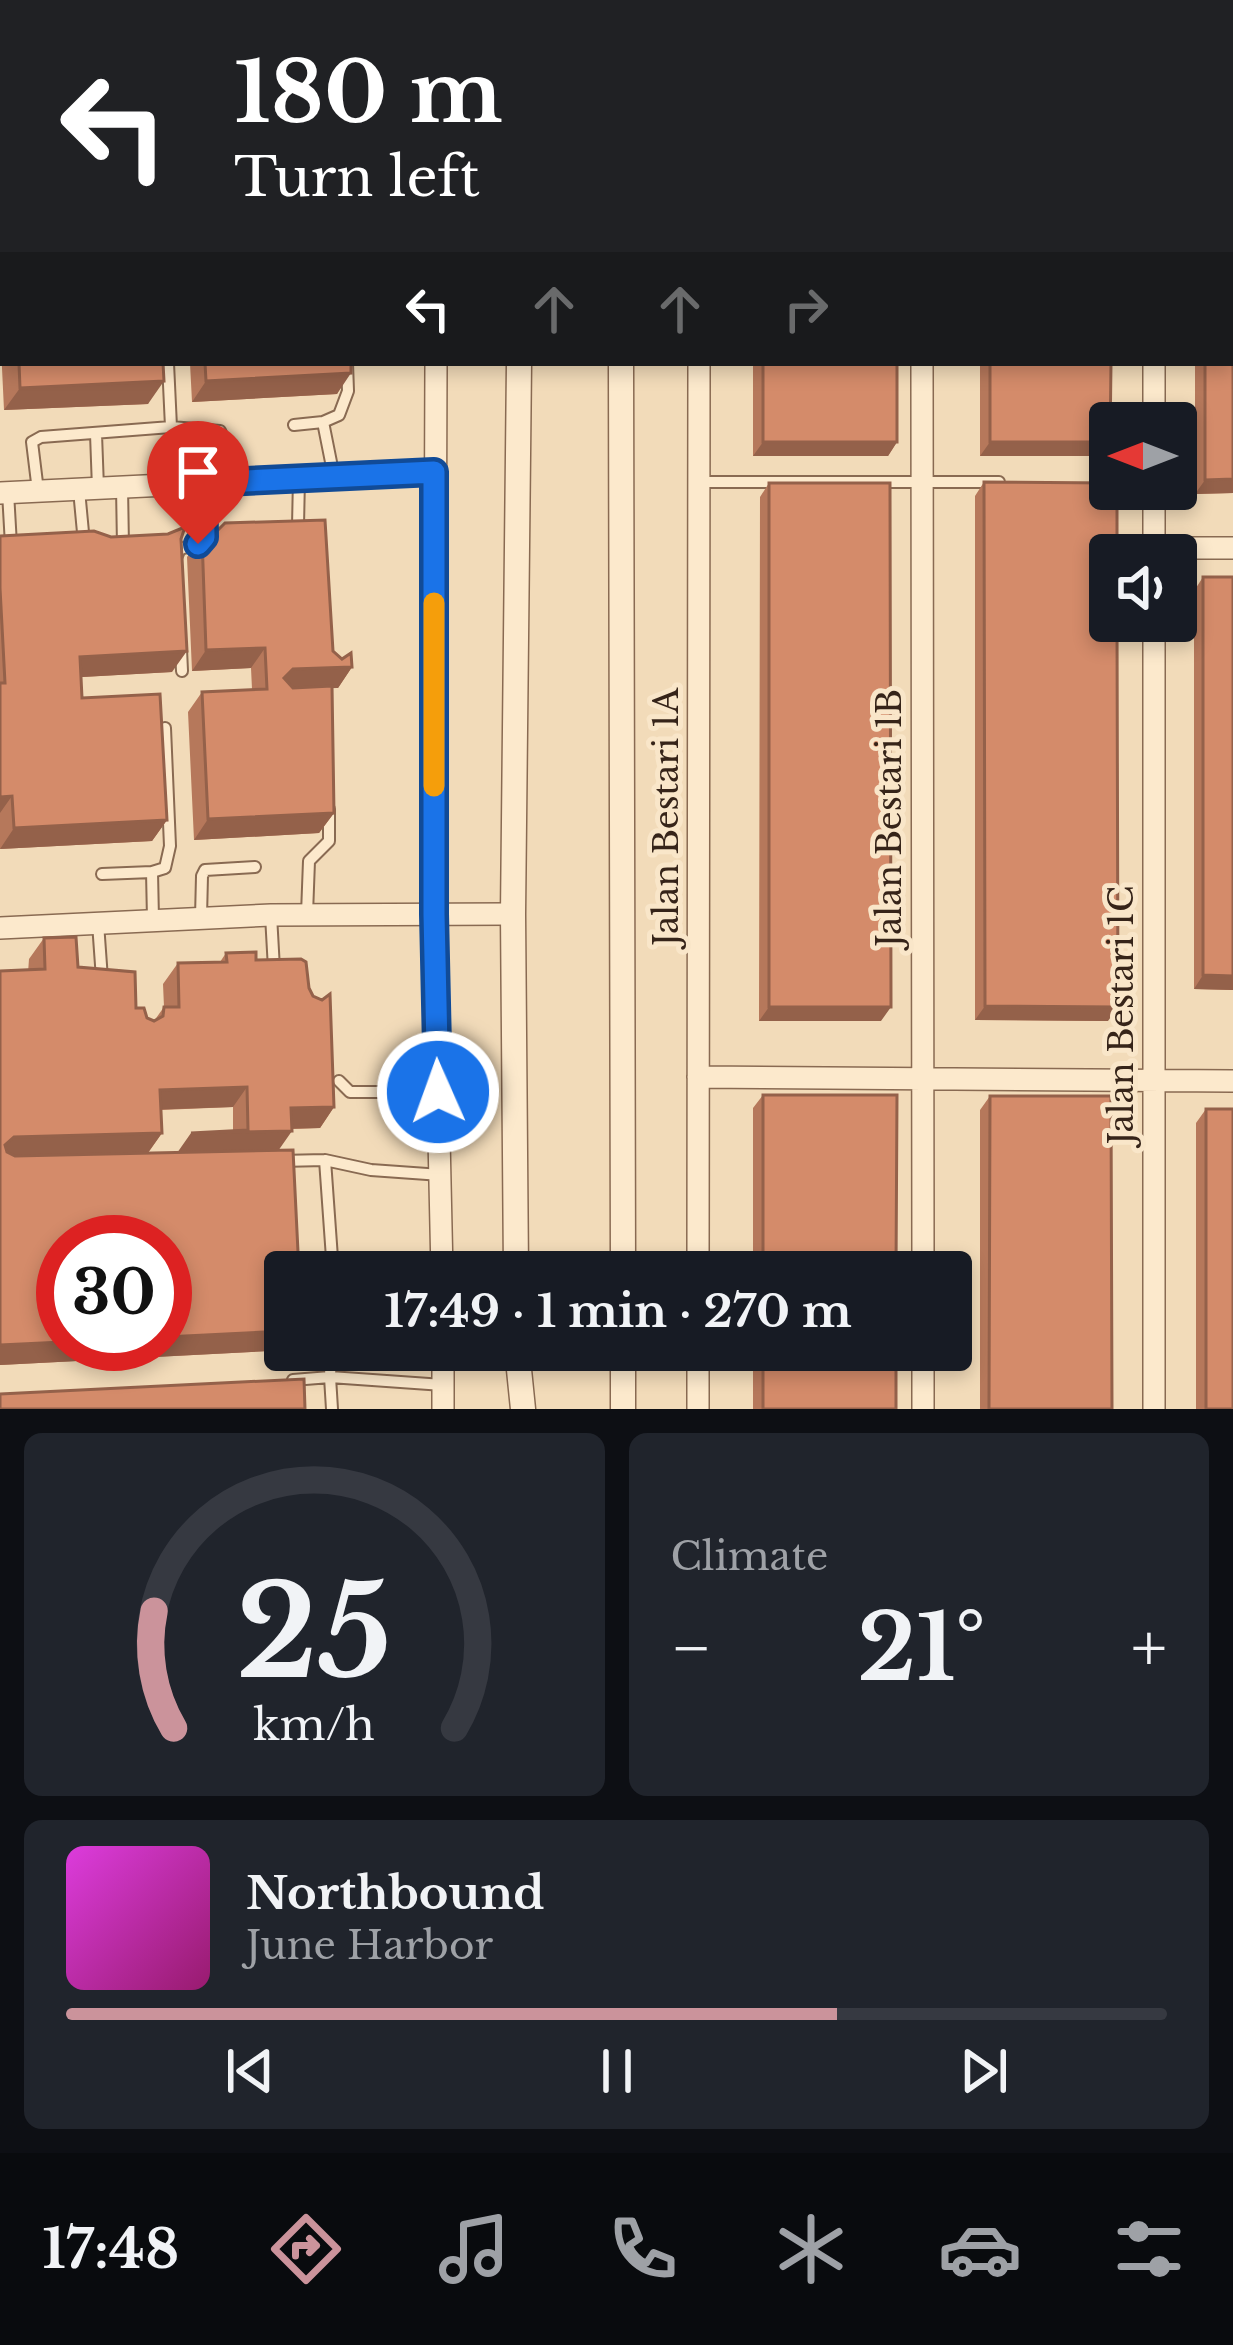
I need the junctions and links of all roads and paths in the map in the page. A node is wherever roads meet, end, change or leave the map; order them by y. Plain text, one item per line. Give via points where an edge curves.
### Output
1 (168, 366) edge
2 (347, 366) edge
3 (436, 366) edge
4 (519, 366) edge
5 (621, 366) edge
6 (699, 366) edge
7 (922, 366) edge
8 (1154, 366) edge
9 (1154, 402) edge
10 (323, 422) junction
11 (294, 424) dead end
12 (171, 427) junction
13 (96, 434) junction
14 (434, 472) junction
15 (334, 477) junction
16 (299, 478) junction
17 (228, 482) junction
18 (699, 482) junction
19 (922, 482) junction
20 (1016, 482) edge
21 (203, 483) junction
22 (122, 487) junction
23 (89, 488) junction
24 (38, 491) junction
25 (4, 492) edge
26 (281, 526) edge
27 (298, 526) junction
28 (320, 534) edge
29 (12, 545) edge
30 (138, 545) edge
31 (109, 547) junction
32 (1233, 548) edge
33 (1197, 550) edge
34 (177, 581) edge
35 (179, 626) edge
36 (1154, 642) edge
37 (182, 671) edge
38 (165, 728) edge
39 (329, 789) edge
40 (255, 867) dead end
41 (152, 872) junction
42 (102, 874) dead end
43 (307, 914) junction
44 (434, 914) junction
45 (513, 914) junction
46 (271, 915) junction
47 (201, 917) junction
48 (154, 920) junction
49 (98, 922) junction
50 (0, 928) edge
51 (254, 973) edge
52 (102, 980) junction
53 (117, 980) edge
54 (82, 982) edge
55 (698, 1077) junction
56 (922, 1077) junction
57 (339, 1081) edge
58 (1154, 1081) junction
59 (1233, 1081) edge
60 (438, 1092) junction
61 (325, 1160) junction
62 (255, 1161) edge
63 (441, 1175) junction
64 (332, 1251) edge
65 (442, 1251) edge
66 (516, 1251) edge
67 (623, 1251) edge
68 (698, 1251) edge
69 (923, 1251) edge
70 (330, 1371) edge
71 (443, 1371) edge
72 (519, 1371) edge
73 (623, 1371) edge
74 (698, 1371) edge
75 (923, 1371) edge
76 (330, 1377) junction
77 (283, 1381) edge
78 (443, 1385) junction
79 (332, 1409) edge
80 (443, 1409) edge
81 (523, 1409) edge
82 (623, 1409) edge
83 (698, 1409) edge
84 (923, 1409) edge
85 (1154, 1409) edge

1 - 12 lane
2 - 10 lane via 339,416
3 - 14 street
4 - 45 street
5 - 67 street
6 - 18 street, Jalan Bestari 1A
7 - 19 street, Jalan Bestari 1B
8 - 9 street
10 - 11 lane
10 - 15 lane
12 - 13 lane
12 - 17 lane via 220,431
13 - 23 lane
13 - 24 lane via 32,442
14 - 15 street
14 - 44 street
15 - 16 street
16 - 17 street
16 - 27 lane
17 - 21 street
18 - 19 lane
18 - 55 street, Jalan Bestari 1A
19 - 20 lane
19 - 56 street, Jalan Bestari 1B
21 - 22 street
21 - 34 lane via 204,537 180,549
22 - 23 street
22 - 31 lane
23 - 24 street
23 - 31 lane via 80,535 83,543
24 - 25 street
25 - 29 lane
26 - 27 lane
27 - 28 lane
30 - 31 lane
32 - 33 street
35 - 37 lane
36 - 58 street, Jalan Bestari 1C
38 - 41 lane via 169,859
39 - 43 lane via 329,842 309,861
40 - 47 lane via 206,869
41 - 42 lane
41 - 48 lane
43 - 44 street
43 - 46 street
44 - 45 street
44 - 60 street
45 - 66 street
46 - 47 street
46 - 51 lane via 282,969
47 - 48 street
48 - 49 street
49 - 50 street
49 - 52 lane
52 - 53 lane
52 - 54 lane
55 - 56 street
55 - 68 street, Jalan Bestari 1A
56 - 58 street
56 - 69 street, Jalan Bestari 1B
57 - 60 lane via 350,1092
58 - 59 street
58 - 85 street, Jalan Bestari 1C
60 - 63 street
61 - 62 lane
61 - 63 lane
61 - 64 lane
63 - 65 street
70 - 76 lane
71 - 78 street
72 - 81 street
73 - 82 street
74 - 83 street
75 - 84 street
76 - 77 lane
76 - 78 lane
76 - 79 lane
78 - 80 street

